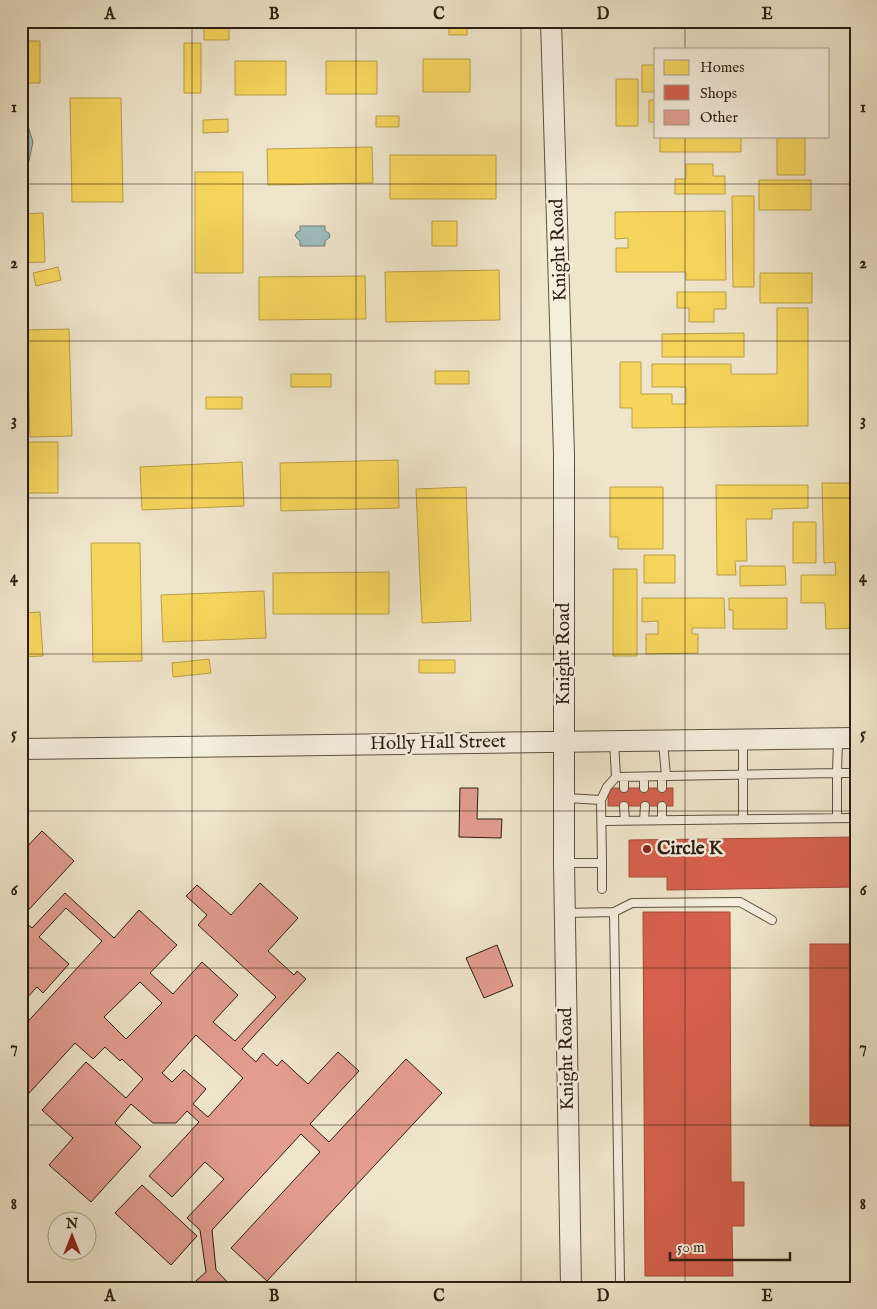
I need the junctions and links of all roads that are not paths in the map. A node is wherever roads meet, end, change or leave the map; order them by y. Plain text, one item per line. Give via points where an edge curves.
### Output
1 (551, 21) edge
2 (847, 738) edge
3 (743, 739) junction
4 (614, 740) junction
5 (663, 740) junction
6 (564, 741) junction
7 (21, 749) edge
8 (856, 773) edge
9 (837, 774) junction
10 (664, 776) junction
11 (743, 776) junction
12 (620, 777) junction
13 (644, 777) junction
14 (624, 788) dead end
15 (644, 788) dead end
16 (662, 788) dead end
17 (564, 798) junction
18 (602, 800) junction
19 (624, 806) dead end
20 (644, 806) dead end
21 (662, 806) dead end
22 (838, 818) junction
23 (856, 818) edge
24 (743, 819) junction
25 (625, 820) junction
26 (644, 820) junction
27 (662, 820) junction
28 (602, 821) junction
29 (564, 863) junction
30 (602, 863) junction
31 (602, 889) dead end
32 (614, 912) junction
33 (565, 913) junction
34 (772, 920) dead end
35 (620, 1280) dead end
36 (571, 1288) edge

1 - 6 street, Knight Road via 564,445
2 - 3 street, Holly Hall Street
2 - 9 lane
3 - 5 street, Holly Hall Street
3 - 11 lane
4 - 5 street, Holly Hall Street
4 - 6 street, Holly Hall Street
4 - 12 lane
5 - 10 lane
6 - 7 street, Holly Hall Street
6 - 17 street, Knight Road
8 - 9 lane
9 - 11 lane
9 - 22 lane
10 - 11 lane
10 - 13 lane
10 - 16 lane
11 - 24 lane
12 - 13 lane
12 - 14 lane
12 - 18 lane via 608,787
13 - 15 lane
17 - 18 lane
17 - 29 street, Knight Road
18 - 28 lane
19 - 25 lane
20 - 26 lane
21 - 27 lane
22 - 23 lane
22 - 24 lane
24 - 27 lane
25 - 26 lane
25 - 28 lane
26 - 27 lane
28 - 30 lane
29 - 30 lane
29 - 33 street, Knight Road
30 - 31 lane
32 - 33 lane
32 - 34 lane via 632,903 740,902
32 - 35 lane
33 - 36 street, Knight Road

